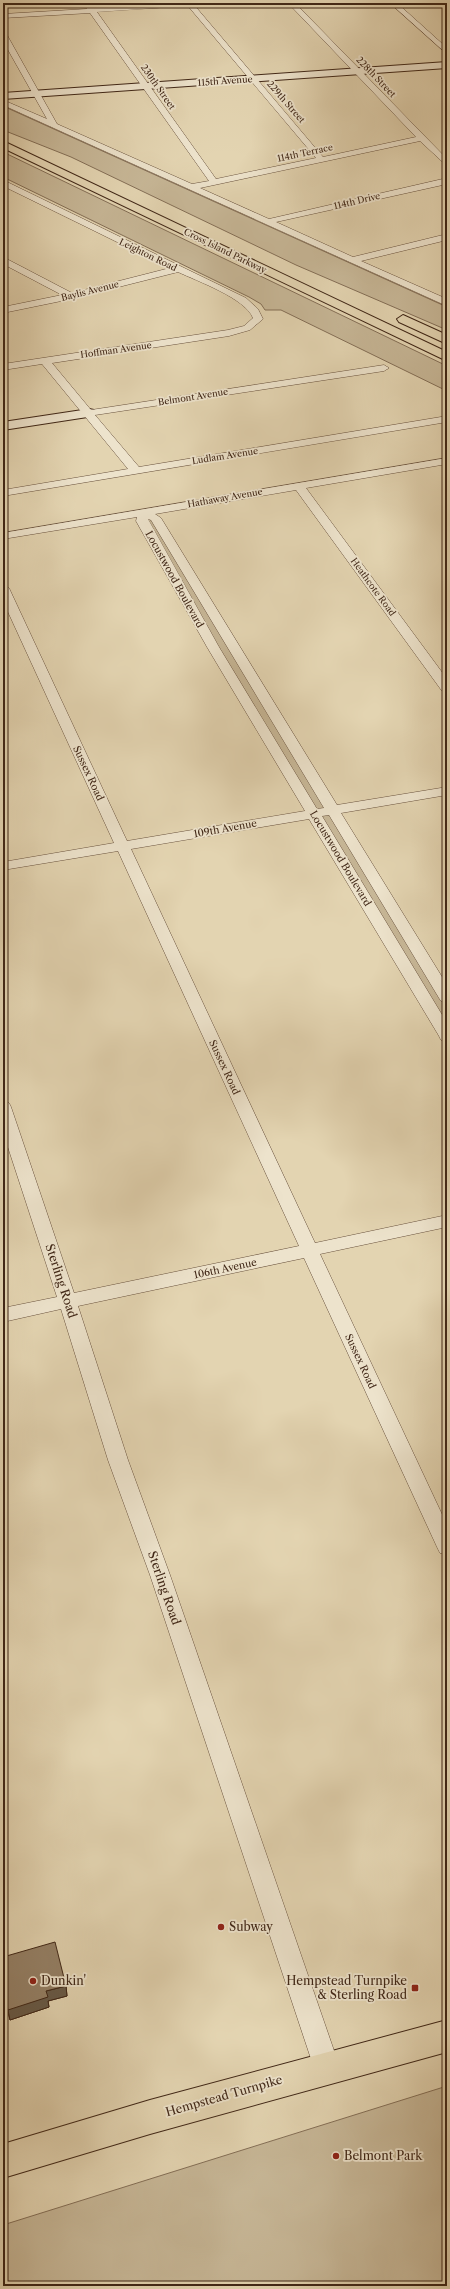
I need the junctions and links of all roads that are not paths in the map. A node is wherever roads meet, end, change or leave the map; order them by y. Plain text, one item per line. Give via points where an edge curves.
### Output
1 (87, 3) edge
2 (207, 3) edge
3 (291, 3) edge
4 (393, 3) edge
5 (189, 4) edge
6 (92, 10) junction
7 (3, 16) edge
8 (3, 35) edge
9 (447, 52) edge
10 (447, 65) edge
11 (357, 72) junction
12 (252, 79) junction
13 (145, 86) junction
14 (36, 94) junction
15 (3, 96) edge
16 (3, 102) edge
17 (54, 125) junction
18 (3, 134) edge
19 (422, 138) junction
20 (3, 144) edge
21 (321, 159) junction
22 (447, 164) edge
23 (447, 181) edge
24 (214, 182) junction
25 (3, 183) edge
26 (192, 187) junction
27 (162, 207) dead end
28 (267, 222) junction
29 (447, 237) edge
30 (3, 260) edge
31 (352, 260) junction
32 (177, 269) junction
33 (71, 296) junction
34 (446, 301) edge
35 (3, 310) edge
36 (393, 314) dead end
37 (229, 333) joint
38 (447, 340) edge
39 (447, 357) edge
40 (45, 361) junction
41 (3, 367) edge
42 (384, 368) dead end
43 (89, 413) junction
44 (447, 420) edge
45 (3, 426) edge
46 (445, 464) edge
47 (136, 471) junction
48 (299, 486) junction
49 (3, 493) edge
50 (143, 512) junction
51 (3, 536) edge
52 (3, 588) edge
53 (232, 644) junction
54 (213, 647) junction
55 (447, 688) edge
56 (447, 791) edge
57 (334, 810) junction
58 (314, 813) junction
59 (124, 846) junction
60 (3, 866) edge
61 (437, 982) junction
62 (417, 986) junction
63 (447, 998) edge
64 (447, 1036) edge
65 (3, 1107) edge
66 (447, 1221) edge
67 (309, 1250) junction
68 (68, 1302) junction
69 (3, 1315) edge
70 (447, 1547) edge
71 (447, 2036) edge
72 (327, 2068) junction
73 (3, 2161) edge

1 - 6 street, 230th Street
2 - 5 street
3 - 11 street, 228th Street
4 - 9 street
5 - 6 street
5 - 12 street, 229th Street
6 - 7 street
6 - 13 street, 230th Street
8 - 14 street
10 - 11 main road, 115th Avenue
11 - 12 main road, 115th Avenue
11 - 19 street, 228th Street
12 - 13 main road, 115th Avenue
12 - 21 street, 229th Street
13 - 14 main road, 115th Avenue
13 - 24 street, 230th Street
14 - 15 main road, 115th Avenue
14 - 17 street
16 - 17 street
17 - 26 street
18 - 27 main road
19 - 21 street, 114th Terrace
19 - 22 street, 228th Street
20 - 39 main road, Cross Island Parkway
21 - 24 street, 114th Terrace
23 - 28 street, 114th Drive
24 - 26 street, 114th Terrace
25 - 32 street, Leighton Road
26 - 28 street
28 - 31 street
29 - 31 street
30 - 33 street
31 - 34 street
32 - 33 street, Baylis Avenue
32 - 37 street, Leighton Road via 243,300 255,311 258,319 247,328
33 - 35 street, Baylis Avenue
36 - 38 main road
37 - 40 street, Hoffman Avenue
40 - 41 street, Hoffman Avenue
40 - 43 street
42 - 43 street, Belmont Avenue
43 - 45 main road, Belmont Avenue
43 - 47 street
44 - 47 street, Ludlam Avenue
46 - 48 street, Hathaway Avenue
47 - 49 street, Ludlam Avenue
48 - 50 street, Hathaway Avenue
48 - 55 street, Heathcote Road
50 - 51 street, Hathaway Avenue
50 - 53 street, Locustwood Boulevard via 155,518
50 - 54 street, Locustwood Boulevard via 142,521
52 - 59 street, Sussex Road
53 - 54 street
53 - 57 street, Locustwood Boulevard
54 - 58 street, Locustwood Boulevard
56 - 57 street, 109th Avenue
57 - 58 street, 109th Avenue
57 - 61 street, Locustwood Boulevard
58 - 59 street, 109th Avenue
58 - 62 street, Locustwood Boulevard
59 - 60 street, 109th Avenue
59 - 67 street, Sussex Road
61 - 62 street
61 - 63 street, Locustwood Boulevard
62 - 64 street, Locustwood Boulevard
65 - 68 street, Sterling Road
66 - 67 street, 106th Avenue
67 - 68 street, 106th Avenue
67 - 70 street, Sussex Road
68 - 69 street, 106th Avenue
68 - 72 street, Sterling Road via 118,1460 163,1583
71 - 72 main road, Hempstead Turnpike
72 - 73 main road, Hempstead Turnpike

